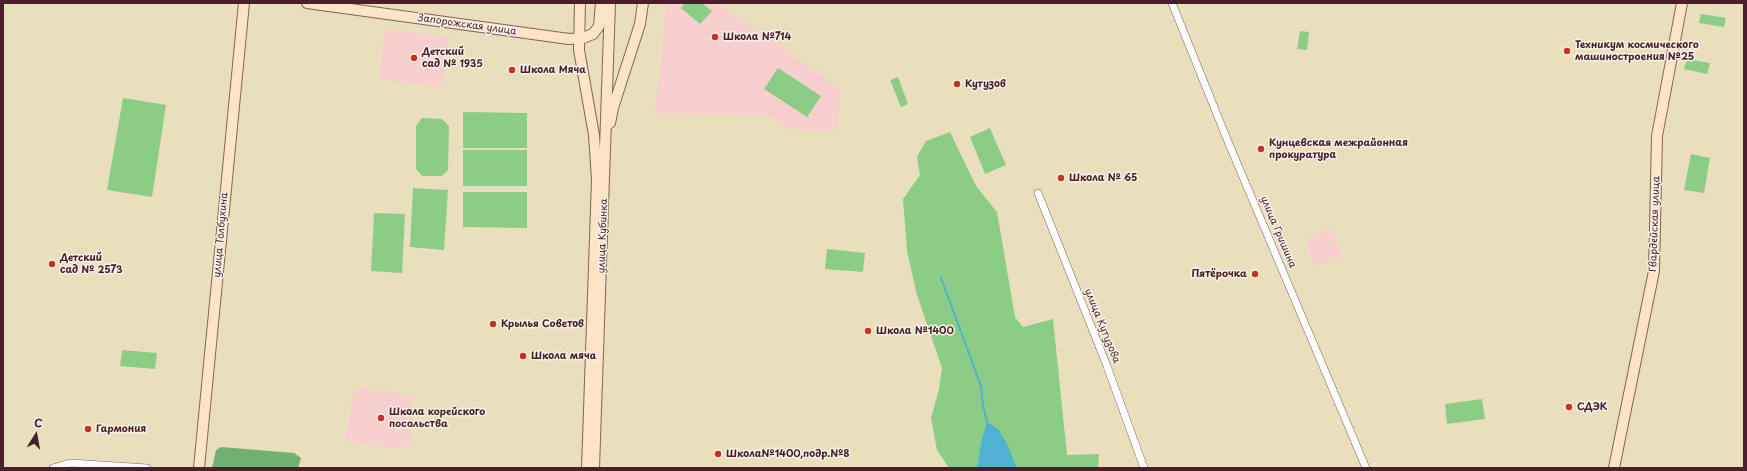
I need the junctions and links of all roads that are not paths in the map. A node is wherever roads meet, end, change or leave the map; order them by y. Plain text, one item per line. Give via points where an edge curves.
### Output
1 (250, 3) edge
2 (307, 3) edge
3 (580, 3) edge
4 (601, 3) edge
5 (610, 3) edge
6 (643, 3) edge
7 (1172, 3) edge
8 (1682, 3) edge
9 (244, 8) edge
10 (578, 39) junction
11 (605, 161) junction
12 (1038, 194) dead end
13 (53, 468) edge
14 (147, 468) edge
15 (199, 468) edge
16 (587, 468) edge
17 (594, 468) edge
18 (1144, 468) edge
19 (1366, 468) edge
20 (1614, 468) edge

1 - 9 street
2 - 10 street, Запорожская улица via 547,37
3 - 10 street
4 - 10 street, Запорожская улица via 597,30 589,37
5 - 11 street, улица Кубинка via 606,65
6 - 11 street via 640,24 613,108
7 - 19 street, улица Гришина
8 - 20 street, Гвардейская улица via 1657,136 1654,271
9 - 15 street, улица Толбухина
10 - 16 street via 594,136 597,180
11 - 17 street, улица Кубинка
12 - 18 street, улица Кутузова via 1107,366
13 - 14 street via 70,463

